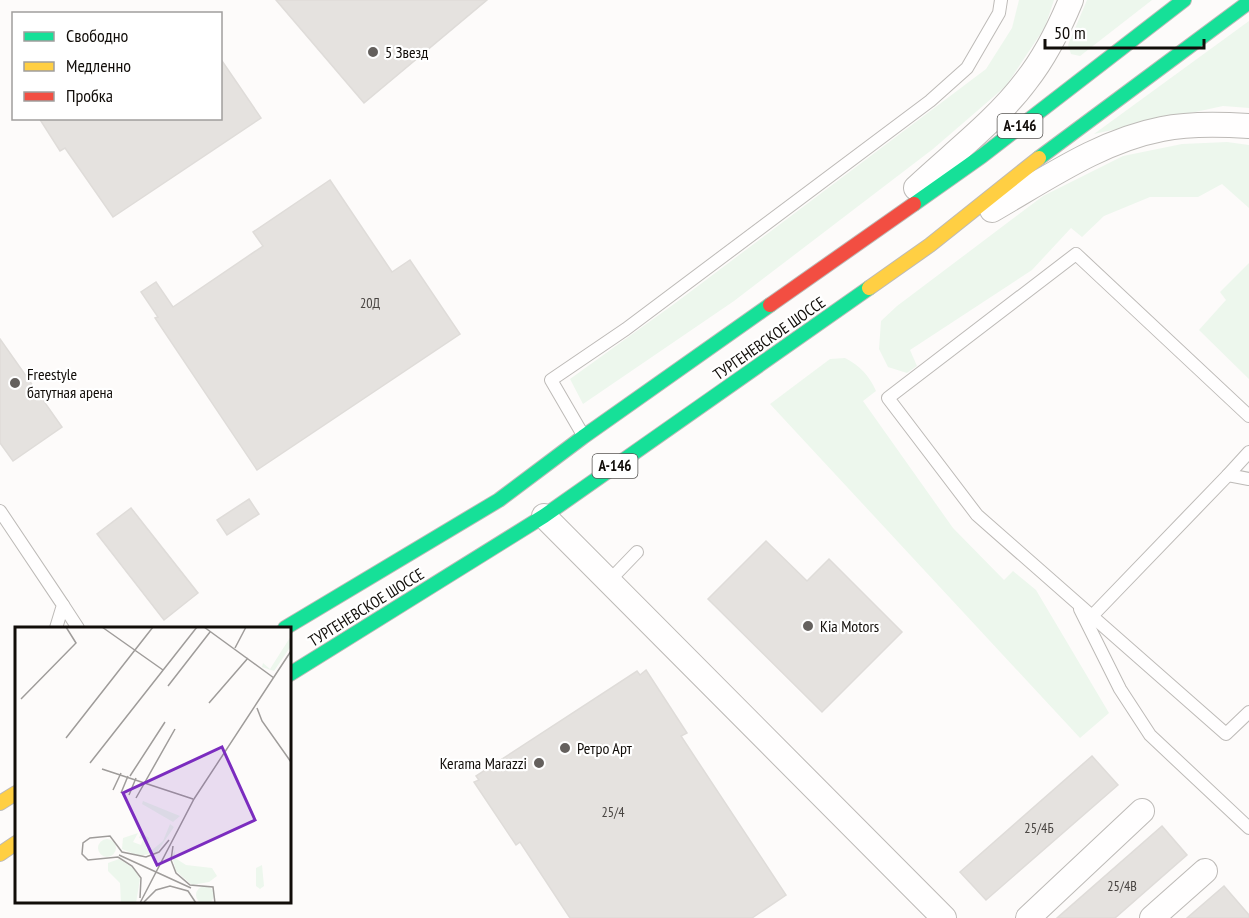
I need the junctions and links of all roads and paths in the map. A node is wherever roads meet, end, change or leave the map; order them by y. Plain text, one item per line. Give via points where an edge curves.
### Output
1 (1001, 0) edge
2 (1071, 0) edge
3 (1184, 0) edge
4 (1249, 2) edge
5 (1249, 126) edge
6 (930, 245) junction
7 (851, 246) junction
8 (1249, 416) edge
9 (583, 436) junction
10 (1249, 452) edge
11 (1228, 475) junction
12 (1249, 479) edge
13 (0, 511) edge
14 (544, 516) junction
15 (637, 552) dead end
16 (609, 581) junction
17 (1077, 603) junction
18 (63, 605) junction
19 (1092, 616) junction
20 (56, 627) edge
21 (77, 627) edge
22 (287, 627) edge
23 (291, 673) edge
24 (1249, 712) edge
25 (15, 794) edge
26 (0, 803) edge
27 (1142, 811) dead end
28 (1249, 828) edge
29 (15, 844) edge
30 (0, 854) edge
31 (1205, 871) dead end
32 (944, 918) edge
33 (1028, 918) edge
34 (1152, 918) edge

1 - 9 lane via 999,13 967,68 930,101 626,329 550,380
2 - 7 street via 1041,61 1018,91
3 - 7 highway, ТУРГЕНЕВСКОЕ ШОССЕ / А-146 via 982,156
4 - 6 highway, ТУРГЕНЕВСКОЕ ШОССЕ / А-146 via 1053,147
5 - 6 street via 1201,124 1162,129 1122,141 1093,153
6 - 14 highway, ТУРГЕНЕВСКОЕ ШОССЕ / А-146
7 - 9 highway, ТУРГЕНЕВСКОЕ ШОССЕ / А-146
8 - 17 lane via 1076,254 888,398 977,515
9 - 22 highway, ТУРГЕНЕВСКОЕ ШОССЕ / А-146 via 499,500
10 - 11 lane
11 - 12 lane
11 - 19 lane
13 - 18 lane
14 - 16 street
14 - 23 highway, ТУРГЕНЕВСКОЕ ШОССЕ / А-146
15 - 16 lane
16 - 32 street
17 - 19 lane
17 - 28 lane via 1120,690 1150,735
18 - 20 lane
18 - 21 lane
19 - 24 lane via 1226,734
25 - 26 highway
27 - 33 street
29 - 30 highway
31 - 34 street

